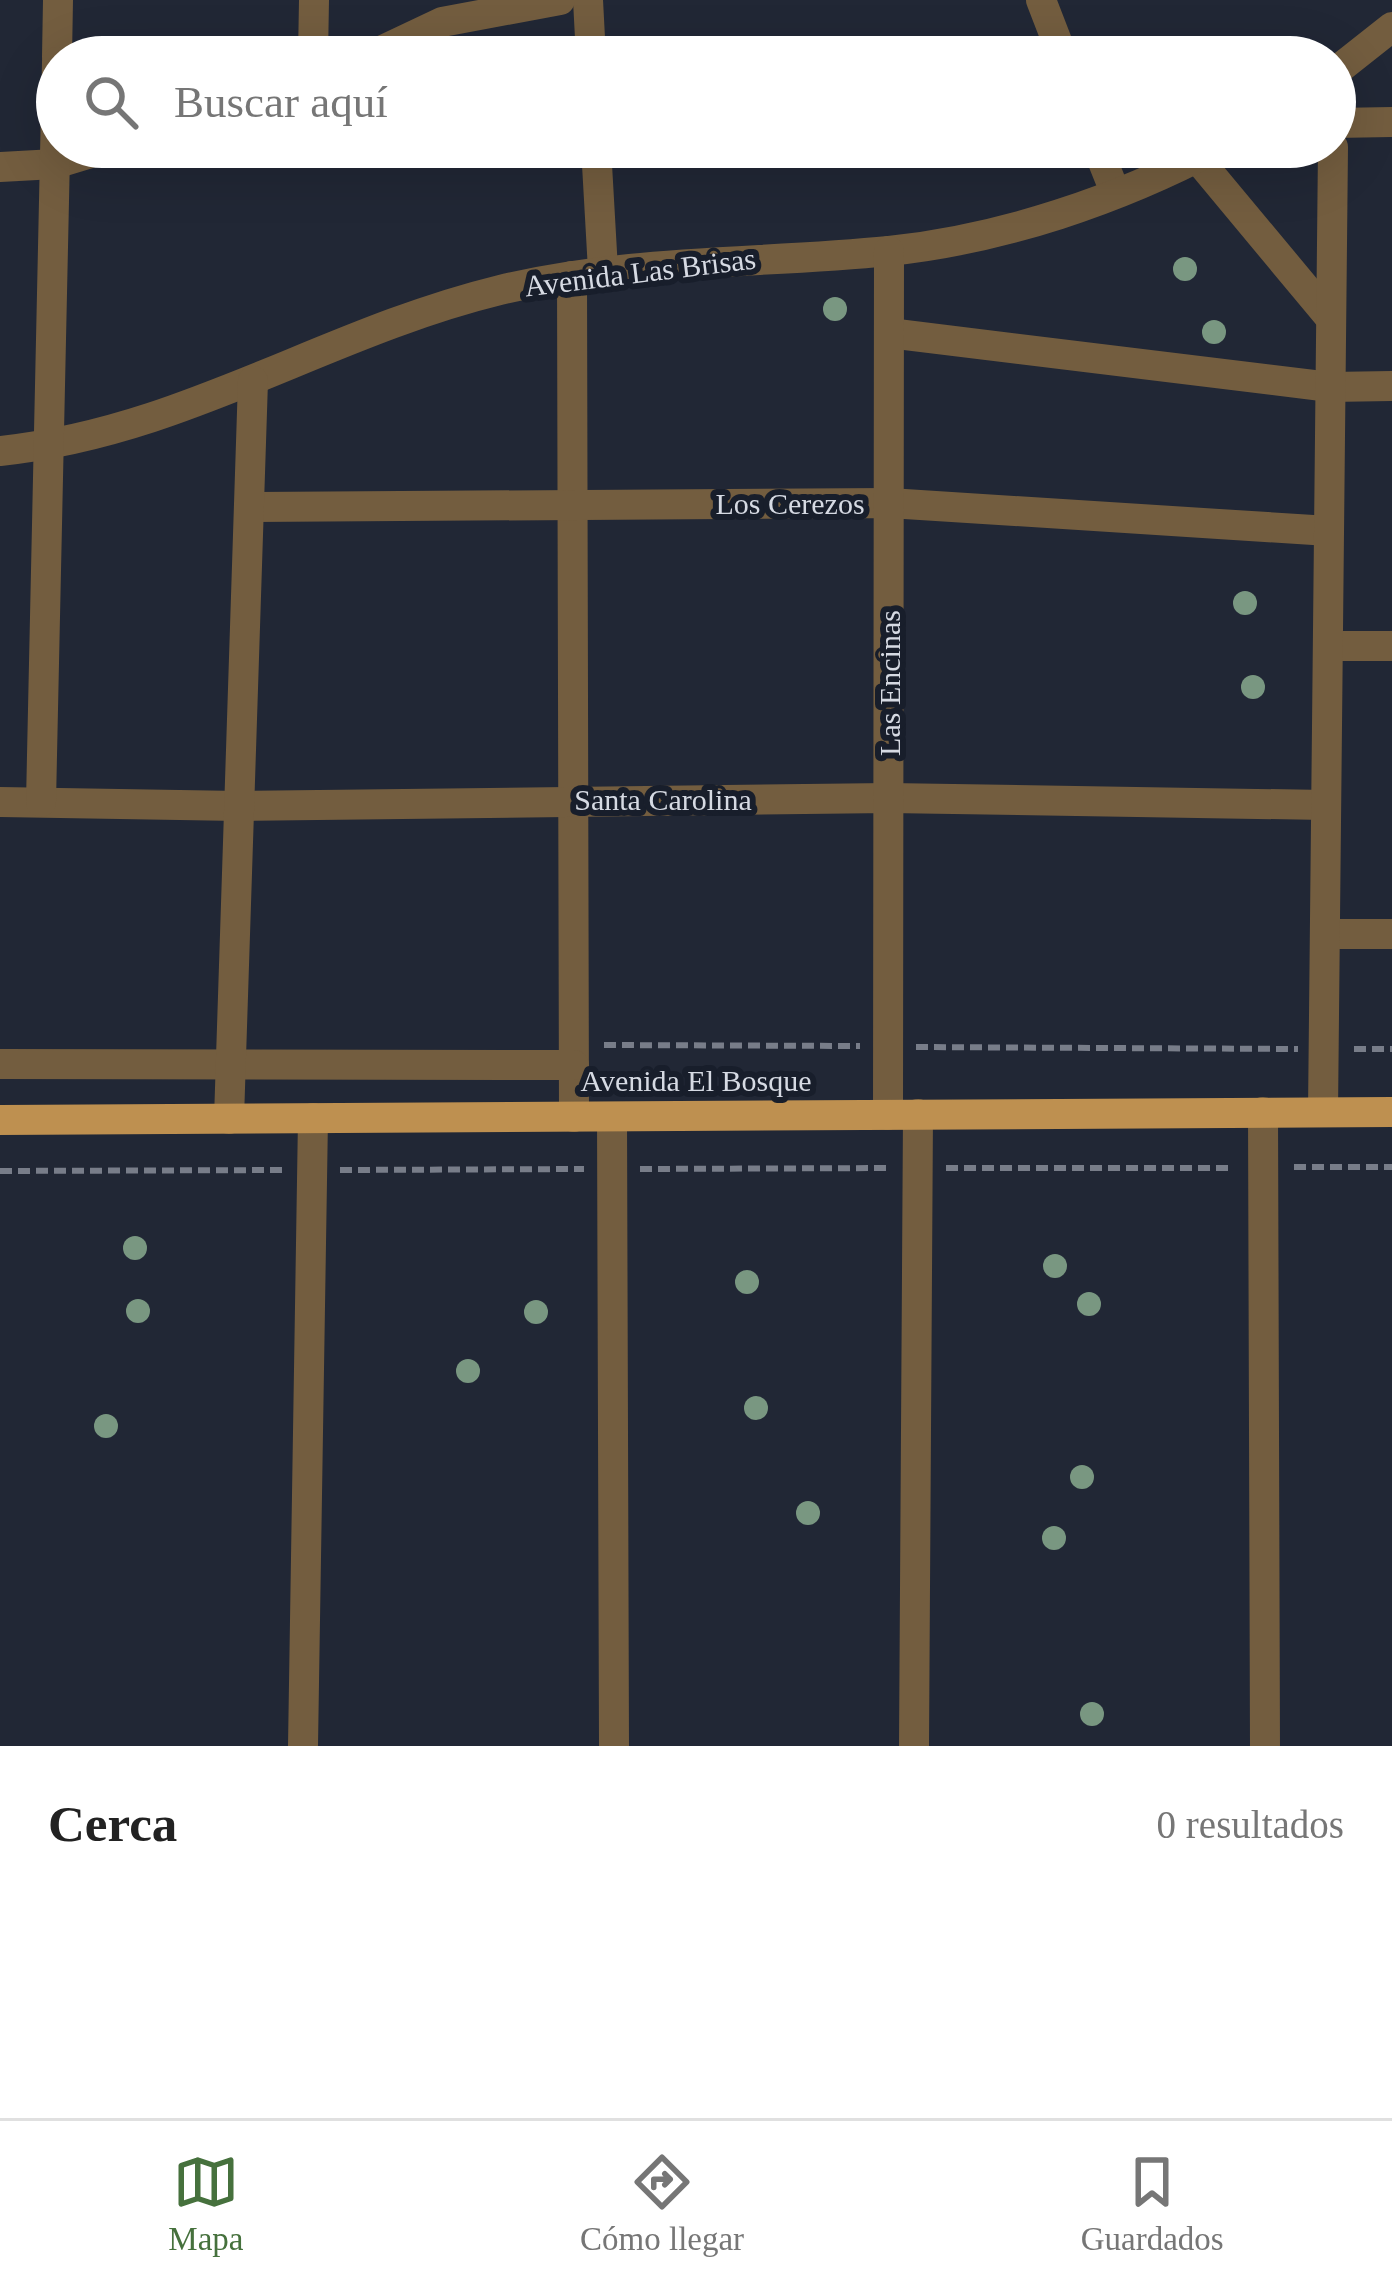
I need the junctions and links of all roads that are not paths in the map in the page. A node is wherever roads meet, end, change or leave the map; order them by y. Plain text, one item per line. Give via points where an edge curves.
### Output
1 (58, 0) edge
2 (314, 0) edge
3 (560, 0) edge
4 (588, 0) edge
5 (1041, 0) edge
6 (1392, 27) edge
7 (57, 36) edge
8 (314, 36) edge
9 (412, 36) edge
10 (590, 36) edge
11 (1055, 36) edge
12 (1356, 55) edge
13 (1392, 122) edge
14 (1356, 123) edge
15 (36, 165) edge
16 (0, 167) edge
17 (55, 168) edge
18 (597, 168) edge
19 (1105, 168) edge
20 (1172, 168) edge
21 (1218, 168) edge
22 (1333, 168) edge
23 (1114, 193) junction
24 (889, 250) junction
25 (603, 270) junction
26 (572, 276) junction
27 (1331, 319) junction
28 (889, 333) junction
29 (253, 381) junction
30 (1392, 386) edge
31 (1330, 387) junction
32 (49, 446) junction
33 (0, 451) edge
34 (889, 503) junction
35 (574, 504) junction
36 (249, 507) junction
37 (1329, 531) junction
38 (1328, 646) junction
39 (1392, 646) edge
40 (889, 798) junction
41 (574, 799) junction
42 (0, 802) edge
43 (41, 802) junction
44 (1326, 805) junction
45 (239, 806) junction
46 (1325, 934) junction
47 (1392, 934) edge
48 (574, 1055) junction
49 (231, 1063) junction
50 (0, 1064) edge
51 (1263, 1112) junction
52 (1323, 1112) junction
53 (1392, 1112) edge
54 (903, 1115) junction
55 (574, 1117) junction
56 (612, 1117) junction
57 (313, 1118) junction
58 (230, 1119) junction
59 (0, 1120) edge
60 (303, 1746) edge
61 (614, 1746) edge
62 (914, 1746) edge
63 (1265, 1746) edge

1 - 7 street
2 - 8 street
3 - 9 street via 442,22
4 - 10 street
5 - 11 street
6 - 12 street
13 - 14 street
15 - 16 street
17 - 32 street
18 - 25 street
19 - 23 street
20 - 23 street, Avenida Las Brisas
21 - 27 street
22 - 27 street
23 - 24 street, Avenida Las Brisas via 1016,226
24 - 25 street, Avenida Las Brisas
24 - 28 street, Las Encinas
25 - 26 street, Avenida Las Brisas
26 - 29 street, Avenida Las Brisas via 390,322
26 - 35 street
27 - 31 street
28 - 31 street
28 - 34 street, Las Encinas
29 - 32 street, Avenida Las Brisas via 151,421
29 - 36 street
30 - 31 street
31 - 37 street
32 - 33 street, Avenida Las Brisas
32 - 43 street
34 - 35 street, Los Cerezos
34 - 37 street, Los Cerezos
34 - 40 street, Las Encinas
35 - 36 street, Los Cerezos
35 - 41 street
36 - 45 street
37 - 38 street
38 - 39 street
38 - 44 street
40 - 41 street, Santa Carolina
40 - 44 street, Santa Carolina
40 - 54 street, Las Encinas via 888,1046
41 - 45 street, Santa Carolina
41 - 48 street
42 - 43 street, Santa Carolina
43 - 45 street, Santa Carolina
44 - 46 street
45 - 49 street
46 - 47 street
46 - 52 street
48 - 49 street, Avenida El Bosque
48 - 55 street
49 - 50 street, Avenida El Bosque
49 - 58 street
51 - 52 main road, Avenida El Bosque
51 - 54 main road, Avenida El Bosque
51 - 63 street
52 - 53 main road, Avenida El Bosque
54 - 56 main road, Avenida El Bosque
54 - 62 street, Las Encinas via 917,1168
55 - 56 main road, Avenida El Bosque
55 - 57 main road, Avenida El Bosque
56 - 61 street
57 - 58 main road, Avenida El Bosque
57 - 60 street
58 - 59 main road, Avenida El Bosque

